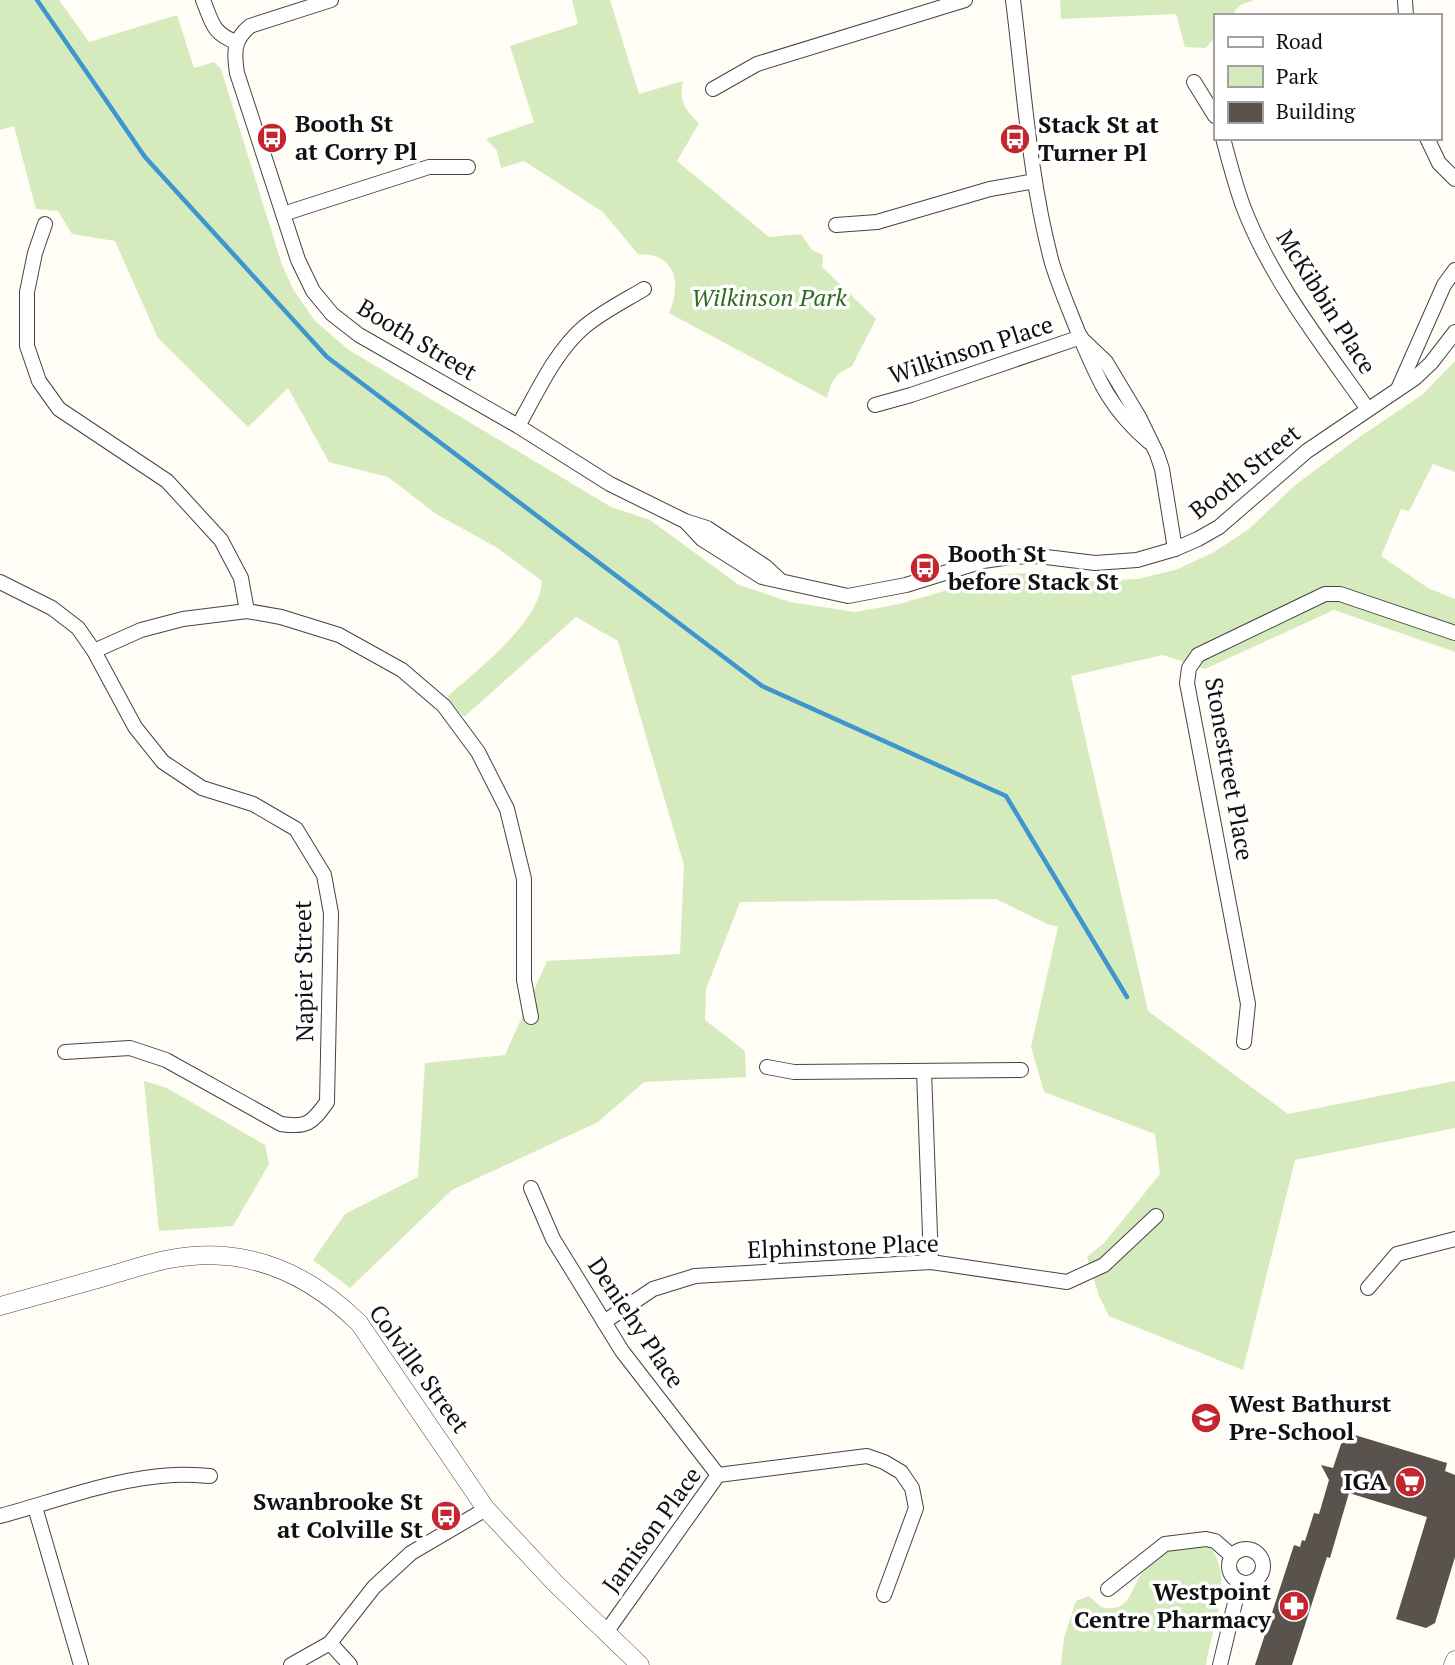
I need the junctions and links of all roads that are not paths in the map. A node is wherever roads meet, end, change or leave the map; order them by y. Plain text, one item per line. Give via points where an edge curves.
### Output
1 (203, 0) edge
2 (331, 0) edge
3 (965, 0) edge
4 (1013, 0) edge
5 (235, 48) junction
6 (1194, 82) dead end
7 (713, 89) dead end
8 (1214, 114) edge
9 (1224, 140) edge
10 (1428, 140) edge
11 (468, 167) dead end
12 (1455, 179) edge
13 (1035, 181) junction
14 (283, 214) junction
15 (44, 224) dead end
16 (836, 225) dead end
17 (1455, 270) edge
18 (644, 289) dead end
19 (1455, 331) edge
20 (1081, 337) junction
21 (1397, 391) junction
22 (875, 405) dead end
23 (1367, 408) junction
24 (518, 426) junction
25 (1175, 549) junction
26 (0, 582) edge
27 (247, 611) junction
28 (1455, 633) edge
29 (94, 651) junction
30 (531, 1017) dead end
31 (1244, 1042) dead end
32 (65, 1052) dead end
33 (767, 1067) dead end
34 (1021, 1070) dead end
35 (923, 1071) junction
36 (531, 1188) dead end
37 (1156, 1216) dead end
38 (1455, 1239) edge
39 (931, 1262) junction
40 (1368, 1288) dead end
41 (0, 1306) edge
42 (604, 1322) junction
43 (718, 1475) junction
44 (210, 1476) dead end
45 (35, 1507) junction
46 (486, 1509) junction
47 (0, 1516) edge
48 (1232, 1556) junction
49 (1240, 1582) junction
50 (1108, 1589) dead end
51 (884, 1595) dead end
52 (607, 1631) junction
53 (330, 1643) junction
54 (1455, 1660) edge
55 (81, 1665) edge
56 (291, 1665) edge
57 (350, 1665) edge
58 (640, 1665) edge
59 (1220, 1665) edge
60 (1453, 1665) edge

1 - 5 street via 215,30
2 - 5 street via 250,26
3 - 7 street via 757,64
4 - 13 street
5 - 14 street, Booth Street via 237,72
6 - 8 street
9 - 23 street, McKibbin Place via 1243,206 1274,270
10 - 12 street via 1439,163
11 - 14 street via 429,167
13 - 16 street via 990,189 877,222
13 - 20 street via 1053,264
14 - 24 street, Booth Street via 313,291 332,314 359,335
15 - 27 street via 27,292 27,346 39,381 59,409 167,481 221,540 241,578
17 - 21 street
18 - 24 street via 584,327 554,363
19 - 21 street, Booth Street via 1431,363
20 - 22 street, Wilkinson Place
20 - 25 street via 1109,398 1149,442 1162,470
21 - 23 street, Booth Street
23 - 25 street, Booth Street via 1307,451 1219,527
24 - 25 street, Booth Street via 610,484 685,521 702,539 762,577 848,596 906,586 992,559 1038,556 1117,563
26 - 29 street, Napier Street via 52,608 78,628
27 - 29 street via 183,619 141,630
27 - 30 street via 339,635 402,670 444,706 478,752 507,808 524,878 524,979
28 - 31 street, Stonestreet Place via 1340,594 1325,594 1198,655 1189,668 1187,682 1248,1004
29 - 32 street, Napier Street via 135,727 163,762 202,788 253,804 296,830 324,875 331,913 327,1102 314,1120 299,1127 281,1124 166,1060 130,1048
33 - 35 street via 794,1072
34 - 35 street
35 - 39 street
36 - 42 street, Deniehy Place via 553,1239
37 - 39 street, Elphinstone Place via 1104,1265 1067,1282
38 - 40 street via 1398,1254
39 - 42 street, Elphinstone Place via 695,1276 653,1289
41 - 46 street, Colville Street via 171,1258 223,1256 281,1268 335,1299 359,1323
42 - 43 street, Deniehy Place
43 - 51 street, Jamison Place via 867,1456 901,1472 912,1488 916,1508
43 - 52 street, Jamison Place
44 - 45 street via 155,1476
45 - 47 street
45 - 55 street
46 - 52 street, Colville Street
46 - 53 street via 411,1553 374,1587
48 - 49 street via 1230,1571
48 - 49 street via 1251,1550 1262,1561 1259,1577 1251,1583
48 - 50 street via 1206,1539 1165,1544
49 - 59 street
52 - 58 street, Colville Street
53 - 56 street
53 - 57 street
54 - 60 street

